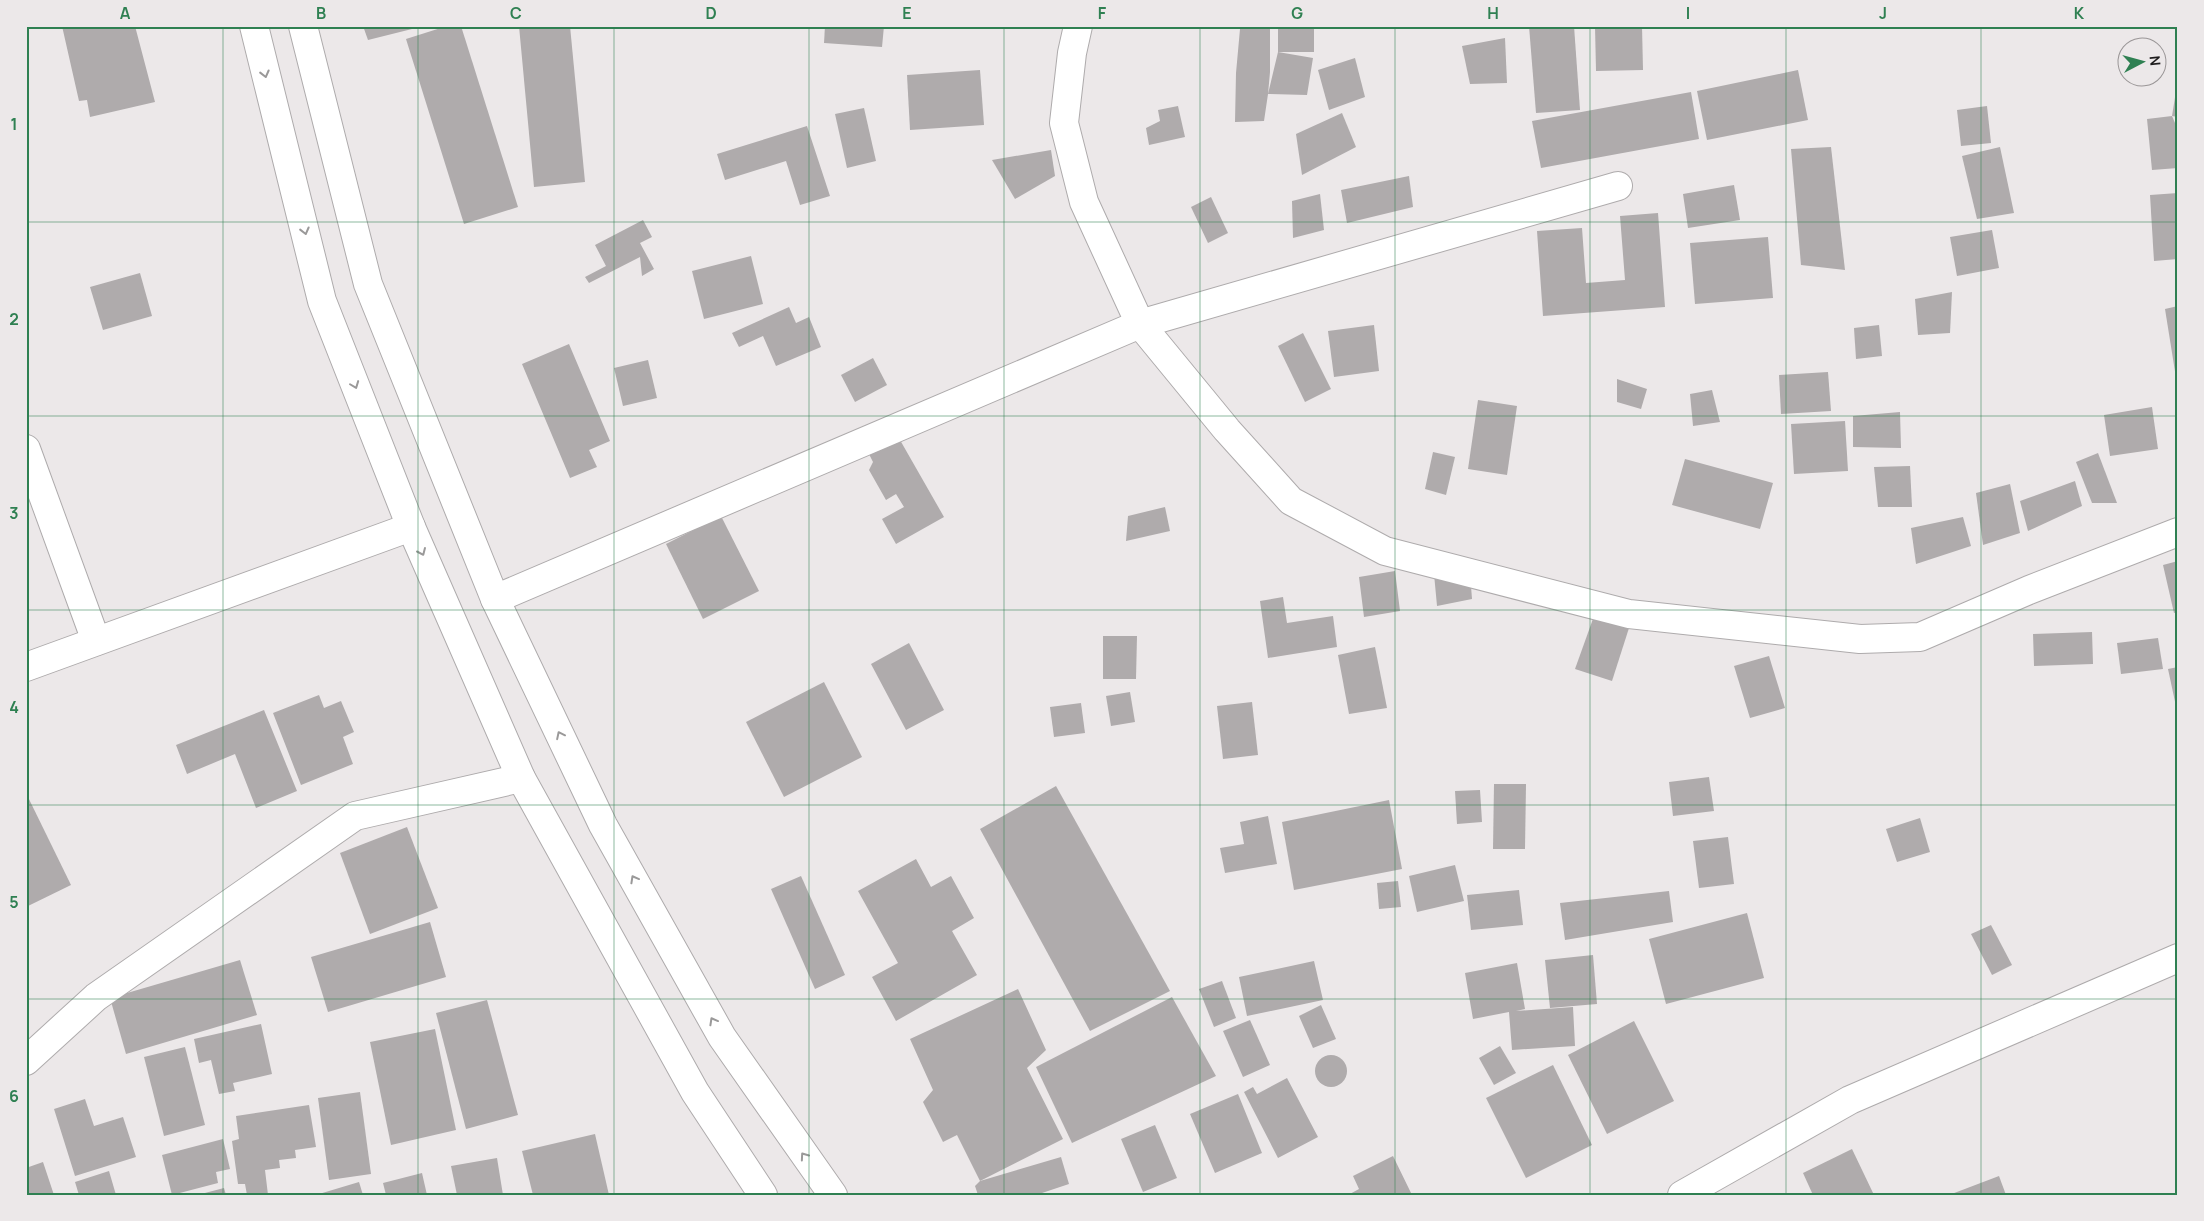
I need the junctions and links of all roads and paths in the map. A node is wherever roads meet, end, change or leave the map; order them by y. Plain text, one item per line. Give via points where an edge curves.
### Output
1 (254, 26) edge
2 (303, 26) edge
3 (1078, 26) edge
4 (1618, 186) dead end
5 (1140, 324) junction
6 (26, 449) edge
7 (411, 527) junction
8 (2178, 532) edge
9 (495, 599) junction
10 (96, 641) junction
11 (26, 667) edge
12 (521, 778) junction
13 (2178, 958) edge
14 (26, 1061) edge
15 (763, 1195) edge
16 (833, 1195) edge
17 (1682, 1195) edge

1 -> 7 street via 322,301
2 - 9 street via 368,284
3 - 5 street via 1064,123 1084,202
4 - 5 street
5 - 8 street via 1291,501 1385,551 1629,614 1860,639 1920,637
5 - 9 street
6 - 10 street
7 - 10 street
7 -> 12 street
16 -> 9 street via 722,1037 603,825
10 - 11 street
12 - 14 street via 354,816 96,997
12 - 15 street via 695,1092
13 - 17 street via 1850,1100

